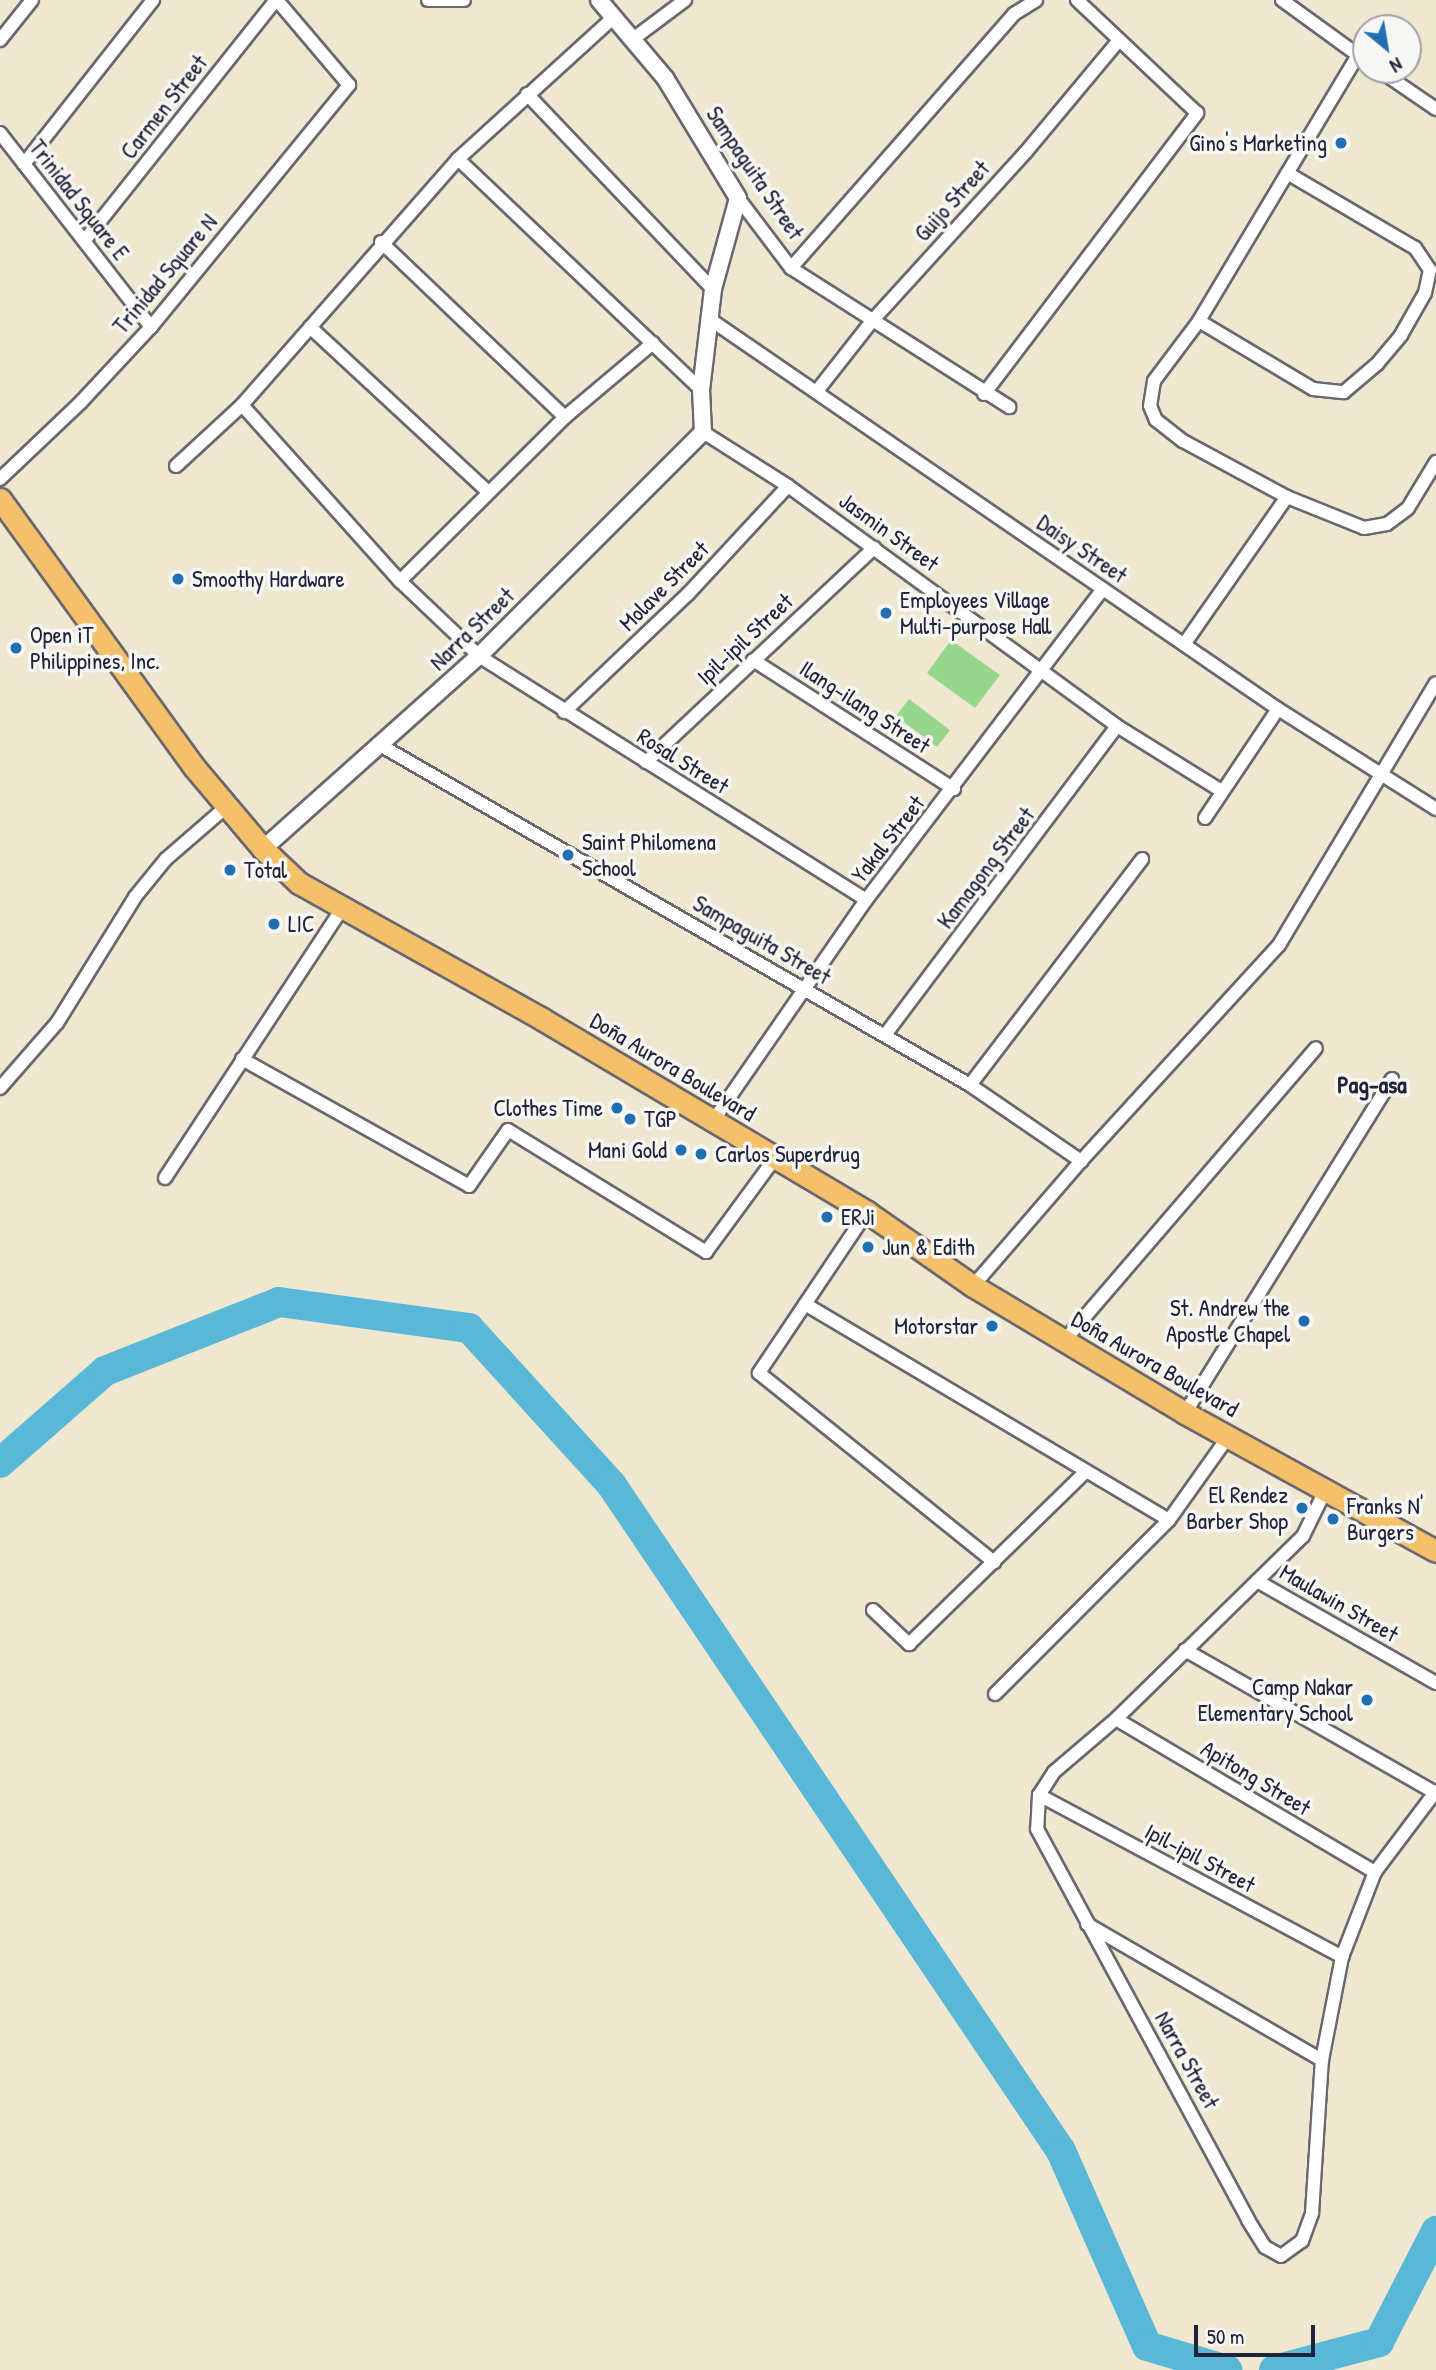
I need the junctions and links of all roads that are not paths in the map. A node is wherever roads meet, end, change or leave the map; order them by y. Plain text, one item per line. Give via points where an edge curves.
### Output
1 (32, 0) edge
2 (153, 0) edge
3 (277, 0) edge
4 (428, 0) edge
5 (464, 0) edge
6 (599, 0) edge
7 (685, 0) edge
8 (1036, 0) edge
9 (1077, 0) edge
10 (1282, 0) edge
11 (615, 16) junction
12 (633, 39) junction
13 (0, 40) edge
14 (1119, 40) junction
15 (1352, 51) edge
16 (1352, 73) edge
17 (1400, 84) edge
18 (527, 94) junction
19 (1436, 109) edge
20 (0, 133) edge
21 (458, 159) junction
22 (24, 164) junction
23 (1287, 173) junction
24 (738, 198) junction
25 (85, 240) junction
26 (381, 242) junction
27 (791, 268) junction
28 (713, 289) junction
29 (708, 318) junction
30 (872, 321) junction
31 (1199, 321) junction
32 (151, 327) junction
33 (310, 327) junction
34 (653, 343) junction
35 (701, 390) junction
36 (817, 391) junction
37 (984, 394) junction
38 (242, 405) junction
39 (1009, 407) dead end
40 (565, 417) junction
41 (703, 432) junction
42 (1436, 463) edge
43 (176, 466) dead end
44 (0, 479) edge
45 (788, 486) junction
46 (488, 492) junction
47 (1287, 497) junction
48 (0, 499) edge
49 (874, 548) junction
50 (400, 581) junction
51 (1103, 589) junction
52 (1185, 643) junction
53 (479, 656) junction
54 (753, 660) junction
55 (1041, 666) junction
56 (1436, 683) edge
57 (1278, 709) junction
58 (565, 712) junction
59 (1117, 726) junction
60 (380, 745) junction
61 (646, 762) junction
62 (1378, 776) junction
63 (954, 789) junction
64 (1220, 790) junction
65 (226, 807) junction
66 (1436, 809) edge
67 (1205, 818) dead end
68 (263, 849) junction
69 (1142, 859) dead end
70 (866, 900) junction
71 (341, 910) junction
72 (803, 991) junction
73 (885, 1035) junction
74 (1316, 1048) dead end
75 (242, 1059) junction
76 (1392, 1079) dead end
77 (970, 1084) junction
78 (0, 1088) edge
79 (713, 1121) junction
80 (775, 1157) junction
81 (1081, 1161) junction
82 (165, 1178) dead end
83 (867, 1212) junction
84 (973, 1286) junction
85 (805, 1304) junction
86 (1064, 1341) junction
87 (1185, 1413) junction
88 (1228, 1437) junction
89 (1085, 1472) junction
90 (1324, 1493) junction
91 (1169, 1520) junction
92 (1436, 1551) edge
93 (994, 1562) junction
94 (1257, 1581) junction
95 (873, 1610) dead end
96 (1185, 1650) junction
97 (1436, 1683) edge
98 (995, 1694) dead end
99 (1115, 1719) junction
100 (1435, 1792) edge
101 (1039, 1795) junction
102 (1375, 1872) junction
103 (1086, 1924) junction
104 (1342, 1957) junction
105 (1322, 2060) junction

1 - 13 street
2 - 22 street
3 - 25 street, Carmen Street
3 - 32 street, Trinidad Square N via 349,85
4 - 5 street
6 - 11 street, Sampaguita Street
7 - 12 street
8 - 27 street via 1014,15
9 - 14 street
10 - 15 street
11 - 12 street, Sampaguita Street
11 - 18 street
12 - 24 street, Sampaguita Street via 684,107
14 - 30 street, Guijo Street via 1025,153
14 - 37 street via 1197,113
16 - 23 street
17 - 19 street
18 - 21 street
18 - 28 street
20 - 22 street, Trinidad Square E
21 - 26 street
21 - 34 street
22 - 25 street, Trinidad Square E
23 - 31 street
23 - 31 street via 1415,248 1430,270 1425,293 1401,335 1377,364 1344,392 1312,389
24 - 27 street, Sampaguita Street
24 - 28 street
25 - 32 street, Trinidad Square E
26 - 33 street
26 - 40 street
27 - 30 street, Sampaguita Street
28 - 29 street
29 - 35 street
29 - 36 street, Daisy Street
30 - 36 street, Guijo Street
30 - 37 street, Sampaguita Street
31 - 47 street via 1154,382 1150,406 1156,420 1183,442
32 - 44 street, Trinidad Square N
33 - 38 street
33 - 46 street
34 - 35 street
34 - 40 street
35 - 41 street
36 - 51 street, Daisy Street
37 - 39 street, Sampaguita Street
38 - 43 street
38 - 50 street, Rosal Street
40 - 46 street
41 - 45 street, Jasmin Street
41 - 53 street, Narra Street
42 - 47 street via 1408,508 1387,524 1364,528
45 - 49 street, Jasmin Street
45 - 58 street, Molave Street via 688,594
46 - 50 street
47 - 52 street
48 - 65 main road, Doña Aurora Boulevard
49 - 54 street, Ipil-ipil Street
49 - 55 street, Jasmin Street
50 - 53 street, Rosal Street
51 - 52 street, Daisy Street
51 - 55 street, Yakal Street
52 - 57 street, Daisy Street
53 - 58 street, Rosal Street
53 - 60 street, Narra Street
54 - 61 street, Ipil-ipil Street
54 - 63 street, Ilang-ilang Street
55 - 59 street, Jasmin Street
55 - 63 street, Yakal Street
56 - 62 street
57 - 62 street, Daisy Street
57 - 64 street
58 - 61 street, Rosal Street
59 - 64 street, Jasmin Street
59 - 73 street, Kamagong Street
60 - 68 street, Narra Street
60 - 72 street, Sampaguita Street
61 - 70 street, Rosal Street
62 - 66 street, Daisy Street
62 - 81 street via 1279,945
63 - 70 street, Yakal Street
64 - 67 street
65 - 68 main road, Doña Aurora Boulevard
65 - 78 street via 166,859 135,897 57,1023
68 - 71 main road, Doña Aurora Boulevard via 299,883
69 - 77 street
70 - 72 street, Yakal Street
71 - 75 street
71 - 79 main road, Doña Aurora Boulevard via 542,1019
72 - 73 street, Sampaguita Street
72 - 79 street, Yakal Street
73 - 77 street, Sampaguita Street
74 - 86 street
75 - 80 street via 469,1185 508,1130 706,1252
75 - 82 street
76 - 87 street
77 - 81 street, Sampaguita Street
79 - 80 main road, Doña Aurora Boulevard
80 - 83 main road, Doña Aurora Boulevard
81 - 84 street
83 - 84 main road, Doña Aurora Boulevard
83 - 85 street
84 - 86 main road, Doña Aurora Boulevard
85 - 89 street
85 - 93 street via 759,1373
86 - 87 main road, Doña Aurora Boulevard
87 - 88 main road, Doña Aurora Boulevard
88 - 90 main road, Doña Aurora Boulevard
88 - 91 street
89 - 91 street
89 - 93 street
90 - 92 main road, Doña Aurora Boulevard
90 - 94 street via 1303,1536
91 - 98 street
93 - 95 street via 909,1644
94 - 96 street
94 - 97 street, Maulawin Street
96 - 99 street
96 - 100 street
99 - 101 street via 1054,1772
99 - 102 street, Apitong Street
100 - 102 street, Narra Street
101 - 103 street, Narra Street via 1037,1829
101 - 104 street, Ipil-ipil Street
102 - 104 street, Narra Street
103 - 105 street
103 - 105 street, Narra Street via 1248,2220 1265,2247 1281,2256 1302,2241 1312,2213
104 - 105 street, Narra Street

